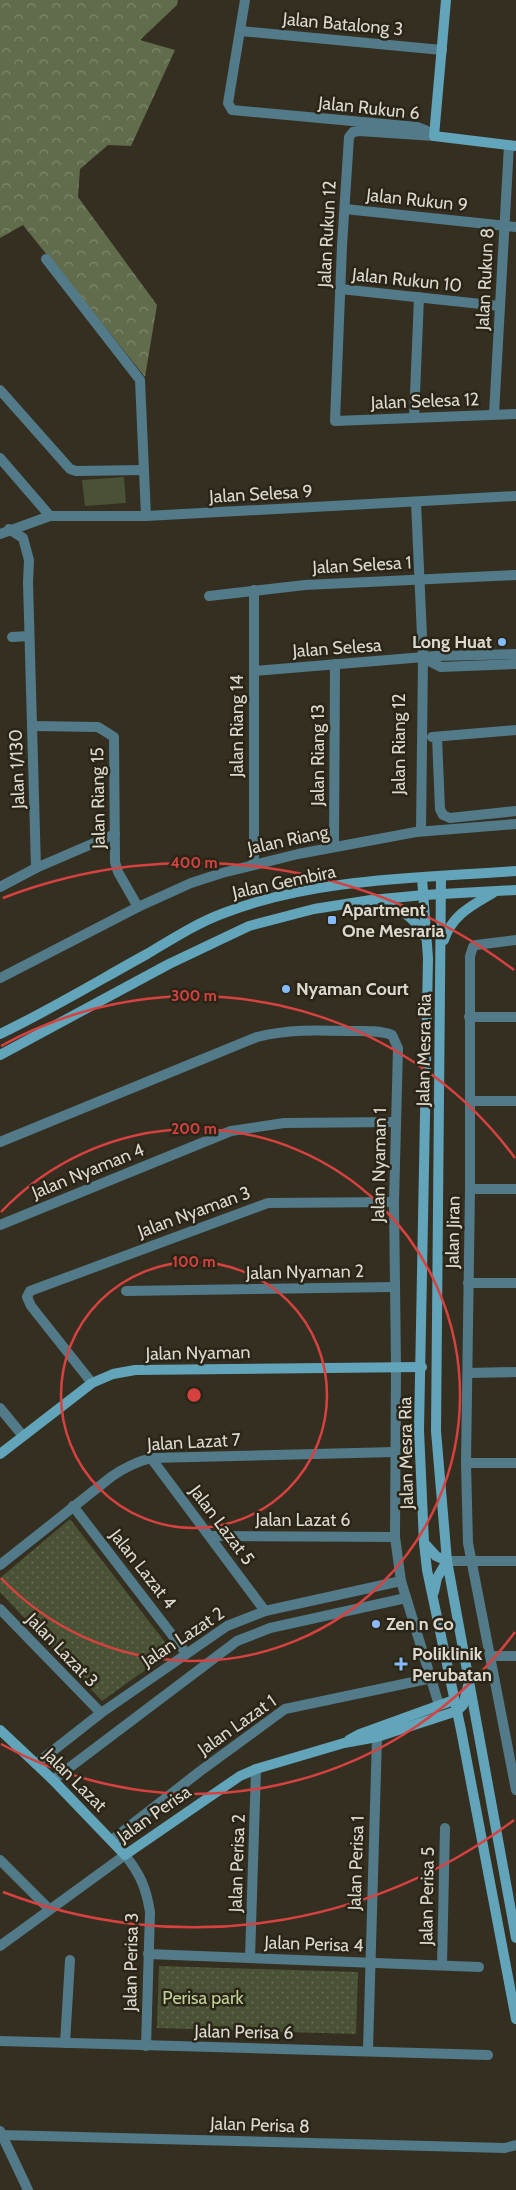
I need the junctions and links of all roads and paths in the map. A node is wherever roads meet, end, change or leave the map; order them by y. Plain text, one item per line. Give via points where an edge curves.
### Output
1 (246, 0) edge
2 (446, 0) edge
3 (240, 31) junction
4 (442, 50) junction
5 (434, 136) junction
6 (512, 145) edge
7 (344, 209) junction
8 (504, 226) junction
9 (516, 227) edge
10 (46, 259) dead end
11 (340, 289) junction
12 (419, 297) junction
13 (500, 306) junction
14 (0, 390) edge
15 (494, 414) junction
16 (516, 414) edge
17 (414, 418) junction
18 (335, 421) joint
19 (0, 458) edge
20 (144, 470) junction
21 (516, 496) edge
22 (416, 502) junction
23 (50, 516) junction
24 (146, 516) junction
25 (4, 531) edge
26 (516, 575) edge
27 (419, 579) junction
28 (254, 590) junction
29 (209, 596) dead end
30 (29, 636) junction
31 (12, 637) dead end
32 (516, 654) edge
33 (423, 658) junction
34 (335, 664) junction
35 (516, 664) edge
36 (254, 671) junction
37 (32, 726) junction
38 (516, 730) edge
39 (437, 737) junction
40 (422, 738) junction
41 (516, 811) edge
42 (516, 824) edge
43 (418, 832) junction
44 (115, 834) junction
45 (334, 846) junction
46 (254, 864) junction
47 (36, 868) junction
48 (516, 871) edge
49 (441, 876) junction
50 (422, 878) junction
51 (0, 887) edge
52 (516, 890) edge
53 (496, 891) junction
54 (424, 894) junction
55 (442, 894) junction
56 (378, 900) junction
57 (138, 907) junction
58 (516, 940) edge
59 (427, 942) junction
60 (441, 948) junction
61 (0, 978) edge
62 (469, 1017) junction
63 (516, 1017) edge
64 (0, 1034) edge
65 (0, 1055) edge
66 (516, 1100) edge
67 (470, 1101) junction
68 (396, 1122) junction
69 (0, 1142) edge
70 (470, 1189) junction
71 (516, 1189) edge
72 (394, 1202) junction
73 (0, 1225) edge
74 (468, 1283) junction
75 (516, 1284) edge
76 (394, 1287) junction
77 (126, 1291) dead end
78 (396, 1367) junction
79 (422, 1367) junction
80 (516, 1372) edge
81 (468, 1373) junction
82 (92, 1383) junction
83 (0, 1408) edge
84 (23, 1436) junction
85 (395, 1452) junction
86 (0, 1454) edge
87 (152, 1458) junction
88 (466, 1463) junction
89 (516, 1463) edge
90 (74, 1506) junction
91 (211, 1536) junction
92 (395, 1537) junction
93 (424, 1543) junction
94 (447, 1561) junction
95 (471, 1561) junction
96 (516, 1561) edge
97 (0, 1565) edge
98 (401, 1580) junction
99 (406, 1598) junction
100 (433, 1598) junction
101 (0, 1609) edge
102 (265, 1611) junction
103 (186, 1653) junction
104 (491, 1656) junction
105 (516, 1656) edge
106 (432, 1678) junction
107 (468, 1682) junction
108 (439, 1705) junction
109 (458, 1705) junction
110 (102, 1713) junction
111 (478, 1728) junction
112 (0, 1730) edge
113 (376, 1737) junction
114 (344, 1743) junction
115 (512, 1748) edge
116 (36, 1764) junction
117 (256, 1769) junction
118 (53, 1780) junction
119 (516, 1790) edge
120 (445, 1828) dead end
121 (112, 1840) junction
122 (125, 1854) junction
123 (0, 1860) edge
124 (49, 1908) junction
125 (516, 1938) edge
126 (0, 1946) edge
127 (148, 1954) junction
128 (250, 1958) junction
129 (70, 1960) dead end
130 (370, 1962) junction
131 (442, 1965) junction
132 (479, 1966) dead end
133 (516, 2019) edge
134 (0, 2041) edge
135 (65, 2043) junction
136 (146, 2046) junction
137 (368, 2050) junction
138 (488, 2055) dead end
139 (1, 2133) edge
140 (516, 2145) edge
141 (28, 2190) edge

1 - 3 street
2 - 4 main road
3 - 4 street, Jalan Batalong 3
3 - 5 street, Jalan Rukun 6 via 228,106 234,111 417,127
4 - 5 main road
5 - 6 main road, Jalan Rukun 6
5 - 7 street, Jalan Rukun 12 via 352,132 348,143
6 - 8 street, Jalan Rukun 8
7 - 8 street, Jalan Rukun 9
7 - 11 street, Jalan Rukun 12
8 - 9 street, Jalan Rukun 9
8 - 13 street, Jalan Rukun 8
10 - 20 street via 140,380
11 - 12 street, Jalan Rukun 10
11 - 18 street, Jalan Rukun 12
12 - 13 street, Jalan Rukun 10
12 - 17 street
13 - 15 street, Jalan Rukun 8
14 - 20 street via 72,470
15 - 16 street, Jalan Selesa 12
15 - 17 street, Jalan Selesa 12
17 - 18 street, Jalan Selesa 12
19 - 23 street
20 - 24 street
21 - 22 street, Jalan Selesa 9
22 - 24 street, Jalan Selesa 9
22 - 27 street, Jalan Riang 12
23 - 24 street, Jalan Selesa 9
23 - 25 street, Jalan Selesa 9
25 - 30 street, Jalan 1/130 via 23,538 26,546 29,560
26 - 27 street, Jalan Selesa 1
27 - 28 street, Jalan Selesa 1
27 - 33 street, Jalan Riang 12
28 - 29 street, Jalan Selesa 1
28 - 36 street, Jalan Riang 14
30 - 31 street
30 - 37 street, Jalan 1/130
32 - 33 street, Jalan Selesa
33 - 34 street, Jalan Selesa
33 - 35 street, Jalan Selesa via 441,667
33 - 40 street, Jalan Riang 12
33 - 43 street, Jalan Riang 12 via 416,672
34 - 36 street, Jalan Selesa
34 - 45 street, Jalan Riang 13
36 - 46 street, Jalan Riang 14
37 - 44 street, Jalan Riang 15 via 98,727 114,737
37 - 47 street, Jalan 1/130
38 - 39 street
39 - 40 street
39 - 41 street via 440,809 443,815 450,818
40 - 43 street, Jalan Riang 12
42 - 43 street, Jalan Riang
43 - 45 street, Jalan Riang
44 - 47 street
44 - 57 street, Jalan Riang 15 via 116,868
45 - 46 street, Jalan Riang
46 - 57 street, Jalan Riang via 191,883
47 - 51 street
48 - 49 main road, Jalan Gembira
49 - 50 main road, Jalan Gembira
49 - 55 main road, Jalan Mesra Ria
50 - 54 main road, Jalan Mesra Ria
50 - 64 main road, Jalan Gembira via 299,892 223,913
52 - 53 main road, Jalan Gembira
53 - 55 main road, Jalan Gembira
53 - 60 main road via 454,919
54 - 55 main road, Jalan Gembira
54 - 56 main road, Jalan Gembira
54 - 59 main road, Jalan Mesra Ria
55 - 60 main road, Jalan Mesra Ria
56 - 59 main road via 411,917
56 - 65 main road, Jalan Gembira via 314,909 249,926 169,964
57 - 61 street, Jalan Riang
58 - 62 street, Jalan Jiran via 473,947
59 - 79 main road, Jalan Mesra Ria
60 - 94 main road, Jalan Mesra Ria via 436,1432
62 - 63 street
62 - 67 street, Jalan Jiran
66 - 67 street
67 - 70 street, Jalan Jiran
68 - 69 street, Jalan Nyaman 1 via 398,1048 392,1036 379,1032 304,1029 257,1037
68 - 72 street, Jalan Nyaman 1
68 - 73 street, Jalan Nyaman 4 via 284,1123 231,1131
70 - 71 street
70 - 74 street, Jalan Jiran
72 - 76 street, Jalan Nyaman 1
72 - 82 street, Jalan Nyaman 3 via 278,1201 260,1205 30,1291 27,1297 31,1306
74 - 75 street
74 - 81 street, Jalan Jiran
76 - 77 street, Jalan Nyaman 2
76 - 78 street, Jalan Nyaman 1
78 - 79 main road, Jalan Nyaman
78 - 82 main road, Jalan Nyaman via 136,1370 113,1374
78 - 85 street, Jalan Nyaman 1
79 - 93 main road, Jalan Mesra Ria via 419,1430
80 - 81 street
81 - 88 street, Jalan Jiran
82 - 84 main road, Jalan Nyaman
83 - 84 street
84 - 86 main road, Jalan Nyaman
85 - 87 street, Jalan Lazat 7
85 - 92 street, Jalan Nyaman 1
87 - 90 street, Jalan Lazat 7 via 127,1465
87 - 91 street, Jalan Lazat 5
88 - 89 street
88 - 95 street, Jalan Jiran
90 - 97 street, Jalan Lazat 7
90 - 103 street, Jalan Lazat 4
91 - 92 street, Jalan Lazat 6
91 - 102 street, Jalan Lazat 5
92 - 98 street, Jalan Nyaman 1
93 - 94 main road via 436,1556
93 - 100 main road, Jalan Mesra Ria
94 - 95 street
94 - 100 main road via 437,1578
94 - 107 main road, Jalan Mesra Ria
95 - 96 street
95 - 104 street, Jalan Jiran
98 - 99 street, Jalan Nyaman 1
98 - 102 street, Jalan Lazat 2
99 - 106 street, Jalan Nyaman 1
99 - 118 street, Jalan Lazat 2 via 270,1628 237,1641
100 - 109 main road, Jalan Mesra Ria
101 - 110 street, Jalan Lazat 3
102 - 103 street, Jalan Lazat 2 via 227,1626
103 - 110 street, Jalan Lazat 2
104 - 105 street
104 - 115 street, Jalan Jiran
106 - 108 street, Jalan Nyaman 1
106 - 121 street, Jalan Lazat 1 via 285,1709
107 - 109 main road
107 - 111 main road, Jalan Mesra Ria
108 - 109 main road, Jalan Perisa
108 - 114 main road, Jalan Perisa
109 - 111 main road
109 - 113 main road, Jalan Perisa
109 - 133 main road, Jalan Mesra Ria
110 - 116 street, Jalan Lazat 2
111 - 125 main road, Jalan Mesra Ria
112 - 116 main road, Jalan Lazat
113 - 114 main road, Jalan Perisa
113 - 130 street, Jalan Perisa 1
114 - 117 main road, Jalan Perisa
115 - 119 street, Jalan Jiran
116 - 118 main road, Jalan Lazat
117 - 122 main road, Jalan Perisa via 240,1776
117 - 128 street, Jalan Perisa 2
118 - 121 main road, Jalan Lazat
120 - 131 street, Jalan Perisa 5
121 - 122 main road, Jalan Lazat
122 - 124 street, Jalan Perisa
122 - 127 street, Jalan Perisa 3 via 139,1873 146,1892 150,1912
123 - 124 street
124 - 126 street, Jalan Perisa
127 - 128 street, Jalan Perisa 4
127 - 136 street, Jalan Perisa 3
128 - 130 street, Jalan Perisa 4
129 - 135 street
130 - 131 street, Jalan Perisa 4
130 - 137 street, Jalan Perisa 1
131 - 132 street, Jalan Perisa 4
134 - 135 street, Jalan Perisa 6
135 - 136 street, Jalan Perisa 6
136 - 137 street, Jalan Perisa 6
137 - 138 street, Jalan Perisa 6
139 - 140 street, Jalan Perisa 8 via 505,2148
139 - 141 street

